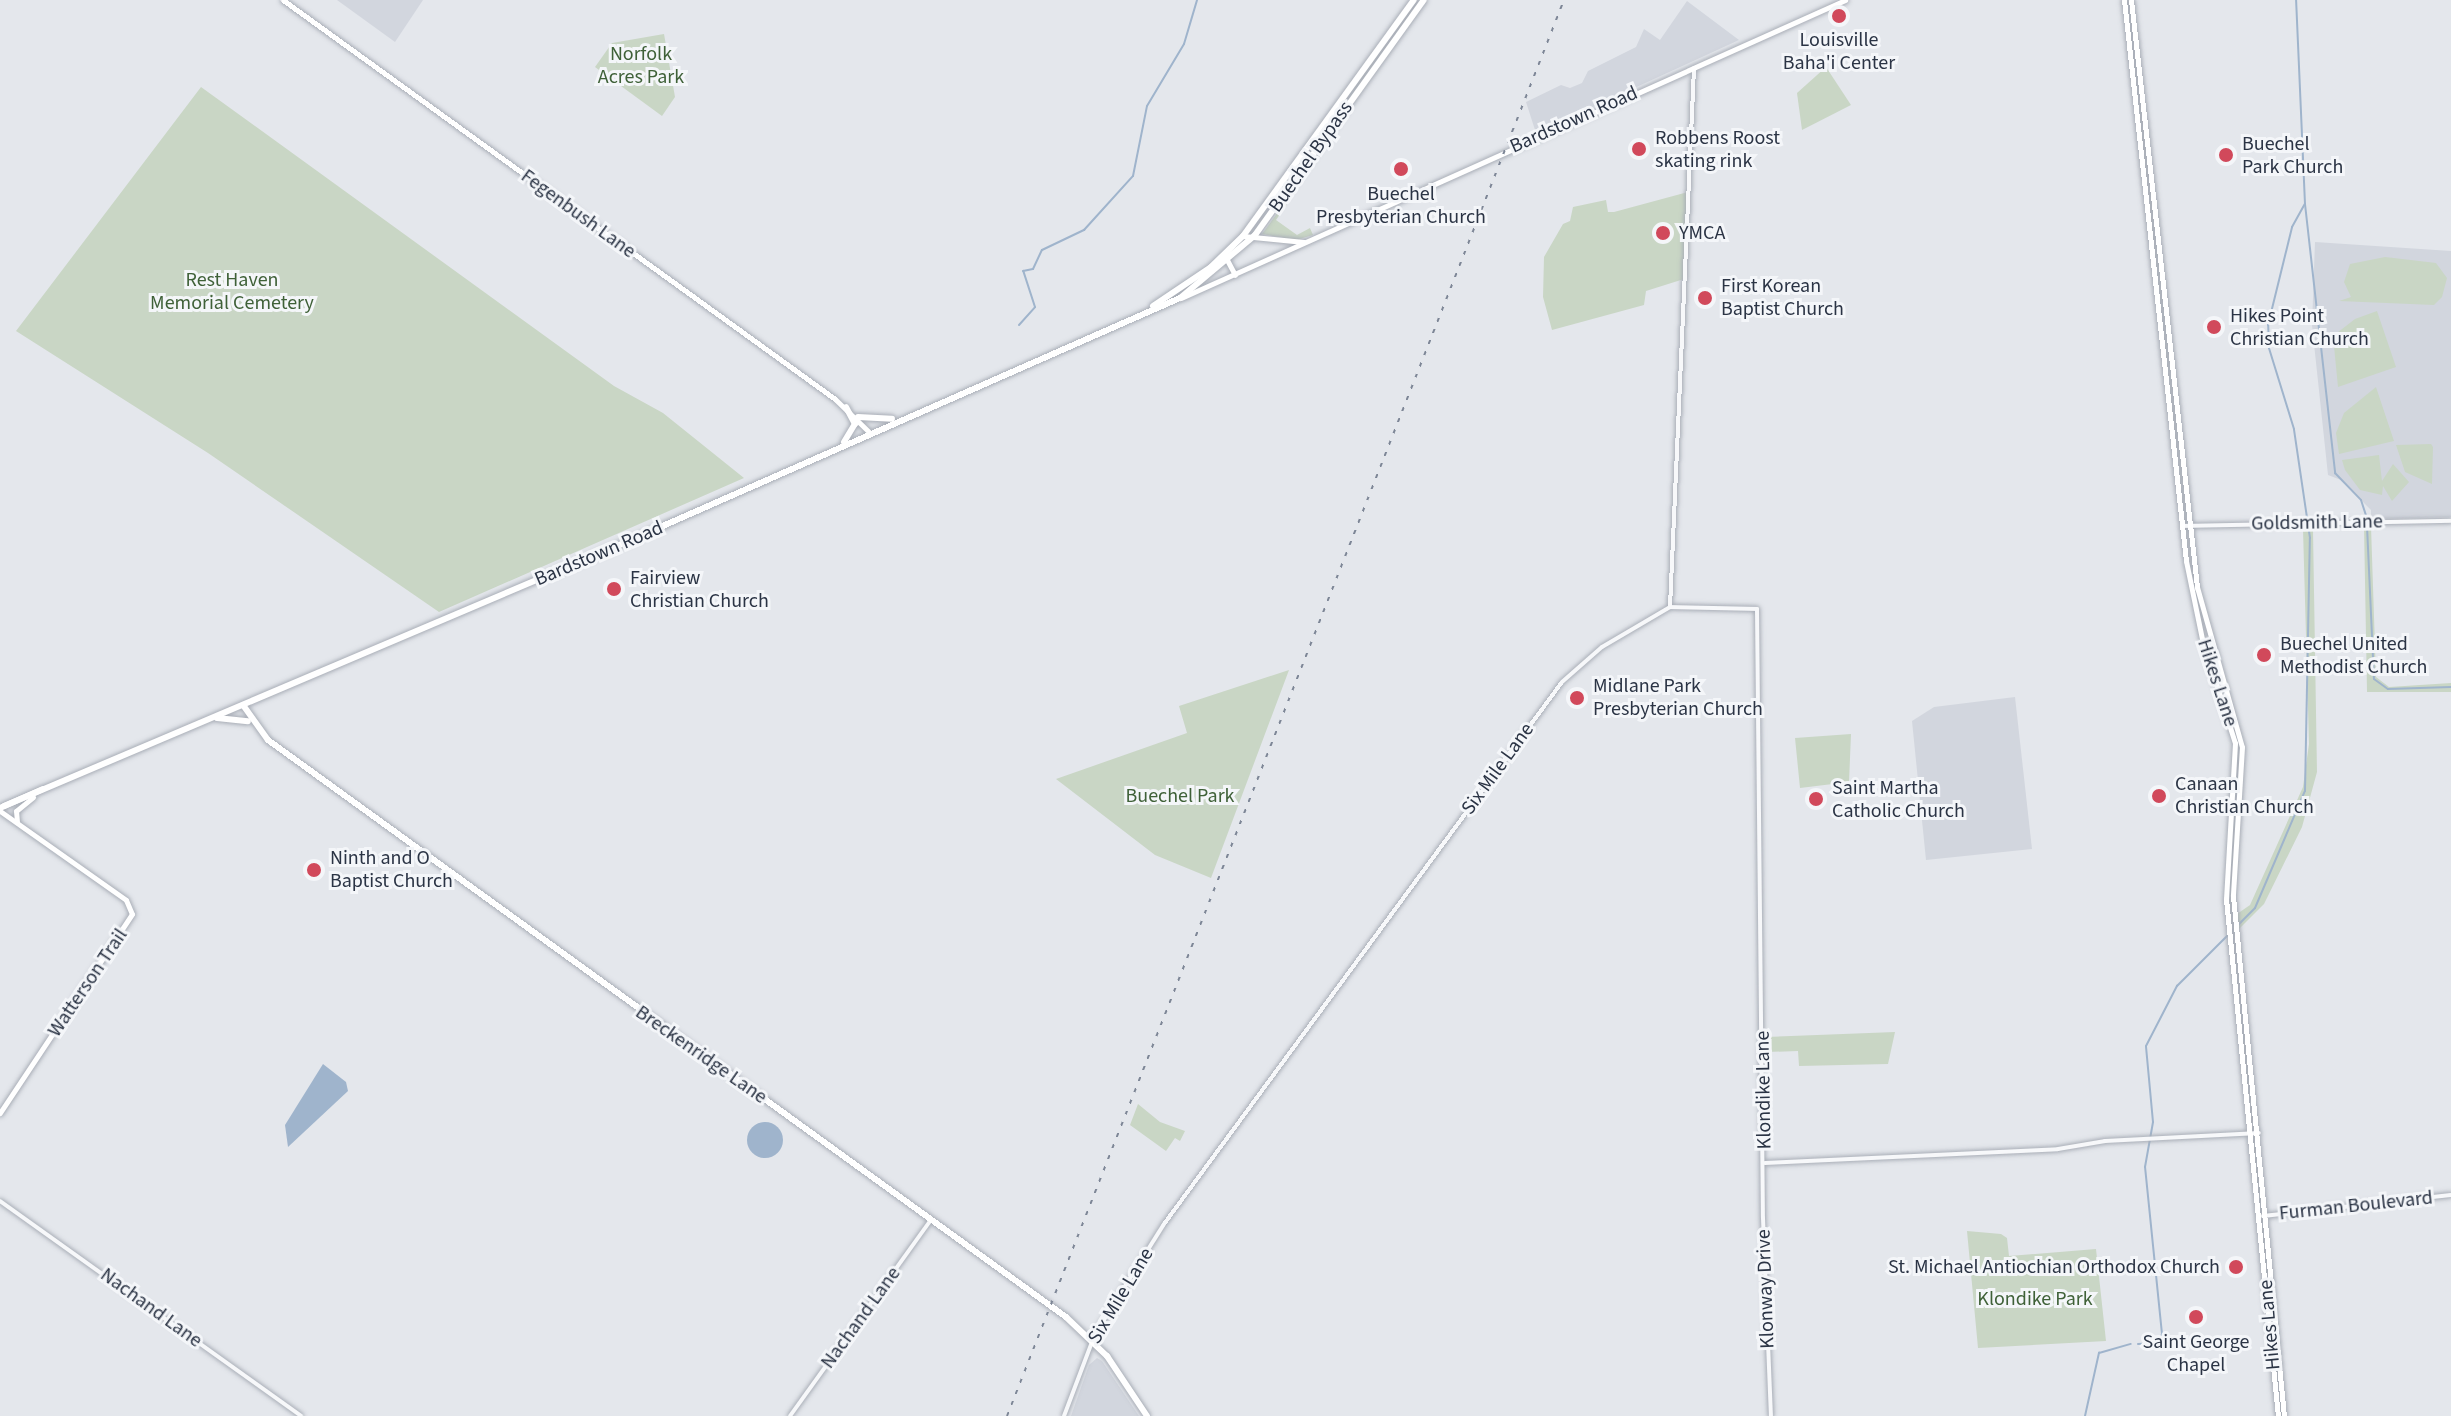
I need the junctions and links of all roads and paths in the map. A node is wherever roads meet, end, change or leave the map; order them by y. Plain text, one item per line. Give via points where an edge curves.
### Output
1 (283, 0) edge
2 (1414, 0) edge
3 (1424, 0) edge
4 (1845, 0) edge
5 (2124, 0) edge
6 (2131, 0) edge
7 (1693, 66) junction
8 (1325, 131) dead end
9 (1300, 174) junction
10 (1255, 235) junction
11 (1243, 236) junction
12 (1305, 243) junction
13 (1226, 258) junction
14 (1235, 275) junction
15 (1166, 296) junction
16 (1180, 298) junction
17 (1170, 303) junction
18 (1150, 309) junction
19 (846, 407) junction
20 (858, 417) junction
21 (899, 419) junction
22 (869, 432) junction
23 (843, 444) junction
24 (2451, 521) edge
25 (2186, 526) junction
26 (1670, 607) junction
27 (243, 705) junction
28 (213, 718) junction
29 (251, 723) junction
30 (43, 789) junction
31 (33, 797) junction
32 (1, 808) edge
33 (17, 823) junction
34 (2233, 931) junction
35 (0, 1113) edge
36 (2259, 1133) junction
37 (2251, 1134) junction
38 (1765, 1163) junction
39 (2451, 1195) edge
40 (0, 1201) edge
41 (2268, 1215) junction
42 (2260, 1216) junction
43 (931, 1220) junction
44 (1092, 1341) junction
45 (2278, 1375) junction
46 (301, 1416) edge
47 (790, 1416) edge
48 (1064, 1416) edge
49 (1147, 1416) edge
50 (1771, 1416) edge
51 (2281, 1416) edge

1 - 19 main road, Fegenbush Lane
2 - 11 main road, Buechel Bypass
3 - 9 main road, Buechel Bypass
4 - 7 main road, Bardstown Road
5 - 25 main road, Hikes Lane
6 - 25 main road, Hikes Lane
7 - 12 main road, Bardstown Road
7 - 26 street
8 - 9 main road
9 - 10 main road, Buechel Bypass
10 - 11 main road
10 - 12 main road
10 - 13 main road, Buechel Bypass
11 - 13 main road, Buechel Bypass
12 - 14 main road, Bardstown Road
13 - 14 main road
13 - 15 main road, Bardstown Road
13 - 16 main road, Buechel Bypass
14 - 16 main road, Bardstown Road
15 - 17 main road
15 - 18 main road, Bardstown Road
16 - 17 main road, Bardstown Road
17 - 18 main road, Bardstown Road
18 - 21 main road, Bardstown Road
19 - 20 main road, Fegenbush Lane
19 - 23 main road via 855,424
20 - 21 main road
20 - 22 main road, Fegenbush Lane
21 - 22 main road, Bardstown Road
22 - 23 main road, Bardstown Road
23 - 27 main road, Bardstown Road
24 - 25 street, Goldsmith Lane
25 - 34 main road, Hikes Lane via 2194,605 2235,743 2226,846
25 - 34 main road, Hikes Lane via 2200,604 2235,708 2242,747 2232,852
26 - 38 street, Klondike Lane via 1757,609
26 - 44 street, Six Mile Lane via 1602,647 1562,682 1171,1214
27 - 28 main road, Bardstown Road
27 - 29 main road, Breckenridge Lane
28 - 29 main road via 237,716
28 - 30 main road, Bardstown Road
29 - 43 main road, Breckenridge Lane
30 - 31 main road, Bardstown Road
30 - 32 main road, Bardstown Road
31 - 32 main road, Bardstown Road
31 - 33 main road via 16,811
32 - 33 main road, Watterson Trail
33 - 35 main road, Watterson Trail via 126,900 132,914
34 - 36 main road, Hikes Lane
34 - 37 main road, Hikes Lane
36 - 37 street, Klondike Lane
36 - 41 main road, Hikes Lane
37 - 38 street, Klondike Lane
37 - 42 main road, Hikes Lane
38 - 50 street, Klonway Drive
39 - 41 street, Furman Boulevard
40 - 46 street, Nachand Lane
41 - 42 street, Furman Boulevard
41 - 45 main road, Hikes Lane
42 - 45 main road, Hikes Lane
43 - 44 main road, Breckenridge Lane
43 - 47 street, Nachand Lane
44 - 48 street, Six Mile Lane
44 - 49 main road, Breckenridge Lane
45 - 51 main road, Hikes Lane

